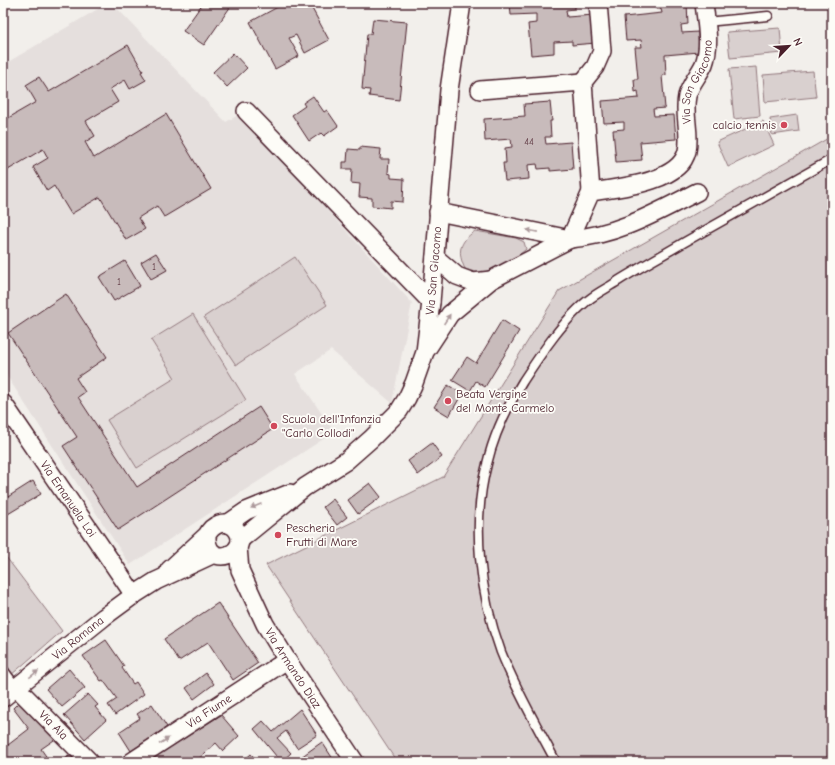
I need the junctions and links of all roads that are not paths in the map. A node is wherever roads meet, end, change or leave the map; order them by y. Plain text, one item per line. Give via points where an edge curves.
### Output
1 (462, 3) edge
2 (598, 3) edge
3 (704, 3) edge
4 (768, 16) dead end
5 (706, 22) junction
6 (582, 82) junction
7 (480, 90) dead end
8 (246, 111) dead end
9 (832, 159) edge
10 (591, 192) junction
11 (697, 192) dead end
12 (438, 212) junction
13 (570, 239) junction
14 (435, 257) junction
15 (491, 280) junction
16 (431, 302) junction
17 (425, 352) junction
18 (3, 403) edge
19 (305, 488) junction
20 (227, 524) junction
21 (207, 535) junction
22 (239, 543) junction
23 (217, 555) junction
24 (240, 570) junction
25 (156, 581) junction
26 (134, 595) junction
27 (287, 660) junction
28 (3, 669) edge
29 (17, 688) junction
30 (3, 698) edge
31 (90, 762) edge
32 (131, 762) edge
33 (355, 762) edge
34 (556, 762) edge

1 - 12 street, Via San Giacomo via 448,90
2 - 6 street via 602,51 597,65
3 - 5 street, Via San Giacomo
4 - 5 lane
5 - 10 street, Via San Giacomo via 706,59 692,83 686,102 688,142 683,161 669,173 648,181
6 - 7 street
6 - 10 street
8 - 16 street
9 - 34 lane via 590,298 557,333 502,419 487,463 481,498 479,544 483,584 490,621 502,653
10 - 13 street
11 - 13 street via 622,228 595,236
13 -> 12 street
12 - 14 street, Via San Giacomo
13 - 15 street
14 - 15 street via 457,276 473,282
14 - 16 street, Via San Giacomo
17 -> 15 street via 450,314
16 - 17 street, Via San Giacomo
17 - 19 street, Via San Giacomo via 417,376 399,411 357,452
18 - 26 street, Via Emanuela Loi
19 -> 20 street, Via San Giacomo via 246,511
19 - 22 street, Via San Giacomo
20 - 21 street via 214,525
20 - 22 street via 239,534
21 - 23 street via 209,549
21 - 25 street, Via Romana
22 - 23 street via 228,556
22 - 24 street, Via Armando Diaz
23 - 24 street, Via Armando Diaz
23 - 25 street, Via Romana
24 - 27 street, Via Armando Diaz via 265,624
25 - 26 street, Via Romana
29 -> 26 street, Via Romana
32 -> 27 street, Via Fiume
27 - 33 street, Via Armando Diaz
28 - 29 lane
29 - 30 street, Via Romana
29 - 31 street, Via Ala

